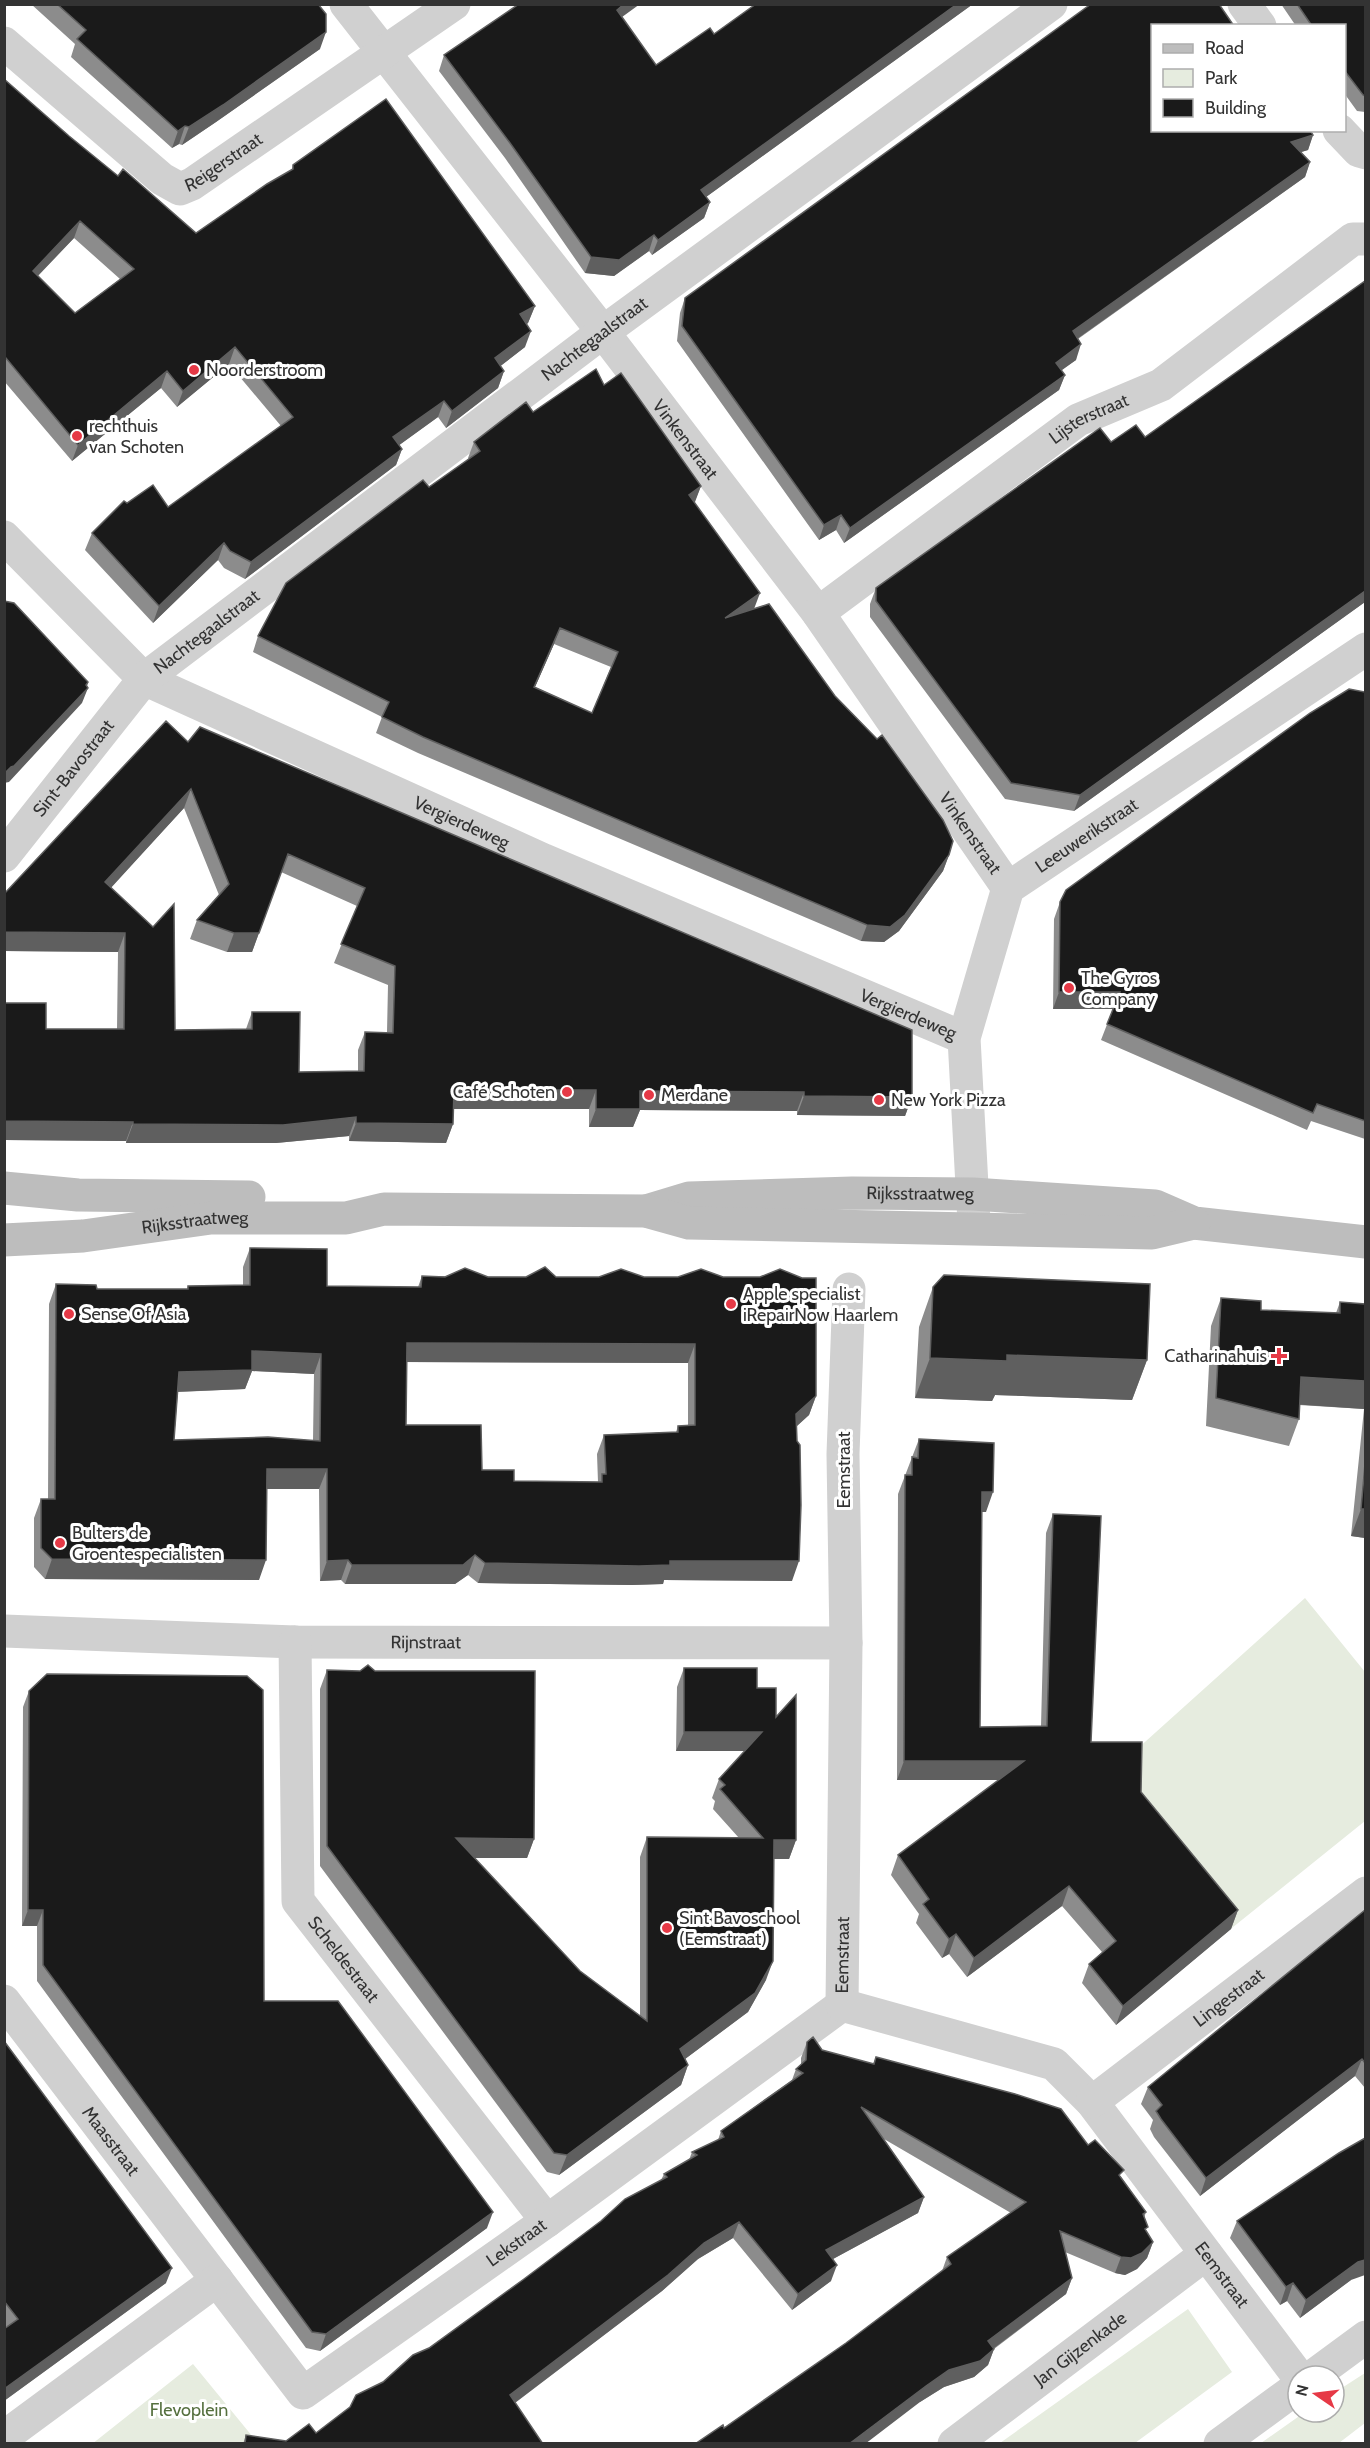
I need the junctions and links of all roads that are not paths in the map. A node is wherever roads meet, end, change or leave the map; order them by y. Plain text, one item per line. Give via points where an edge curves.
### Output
1 (346, 4) edge
2 (454, 4) edge
3 (1051, 4) edge
4 (1244, 4) edge
5 (1259, 24) edge
6 (4, 43) edge
7 (383, 54) junction
8 (1341, 132) edge
9 (1365, 153) edge
10 (1365, 239) edge
11 (603, 332) junction
12 (4, 537) edge
13 (818, 612) junction
14 (1365, 649) edge
15 (144, 679) junction
16 (4, 856) edge
17 (1008, 888) junction
18 (964, 1038) junction
19 (4, 1188) edge
20 (973, 1194) junction
21 (384, 1209) junction
22 (646, 1211) junction
23 (1194, 1223) junction
24 (975, 1230) junction
25 (4, 1240) edge
26 (1364, 1240) edge
27 (849, 1289) dead end
28 (4, 1631) edge
29 (295, 1642) junction
30 (846, 1643) junction
31 (1365, 1893) edge
32 (4, 2001) edge
33 (842, 2005) junction
34 (1092, 2102) junction
35 (547, 2221) junction
36 (1206, 2254) junction
37 (217, 2280) junction
38 (1365, 2337) edge
39 (1289, 2364) edge
40 (1329, 2364) edge
41 (1286, 2396) edge
42 (4, 2437) edge
43 (954, 2444) edge
44 (1220, 2444) edge

1 - 7 street, Vinkenstraat
2 - 7 street, Reigerstraat
3 - 11 street, Nachtegaalstraat
4 - 5 street
6 - 7 street, Reigerstraat via 162,179 180,189
7 - 11 street, Vinkenstraat
8 - 9 street
10 - 13 street, Lijsterstraat via 1353,239 1161,385 1078,420
11 - 13 street, Vinkenstraat
11 - 15 street, Nachtegaalstraat
12 - 15 street, Vergierdeweg
13 - 17 street, Vinkenstraat
14 - 17 street, Leeuwerikstraat
15 - 16 street, Sint-Bavostraat
15 - 18 street, Vergierdeweg via 543,860
17 - 18 street
18 - 20 street
19 - 21 main road, Rijksstraatweg via 78,1195 346,1197
20 - 22 main road, Rijksstraatweg via 689,1198
20 - 23 main road, Rijksstraatweg via 1155,1206
20 - 24 street
21 - 22 main road, Rijksstraatweg
21 - 25 main road, Rijksstraatweg via 346,1218 211,1218 84,1236
22 - 24 main road, Rijksstraatweg via 689,1223
23 - 24 main road, Rijksstraatweg via 1152,1233
23 - 26 main road, Rijksstraatweg
27 - 30 street, Eemstraat via 843,1454
28 - 29 street, Rijnstraat
29 - 30 street, Rijnstraat
29 - 35 street, Scheldestraat via 298,1901
30 - 33 street, Eemstraat
31 - 34 street, Lingestraat
32 - 37 street, Maasstraat
33 - 34 street, Eemstraat via 1054,2064
33 - 35 street, Lekstraat
34 - 36 street, Eemstraat
35 - 37 street, Lekstraat via 303,2393
36 - 39 street, Eemstraat
36 - 43 street, Jan Gijzenkade
37 - 42 street
38 - 40 street
41 - 44 street

